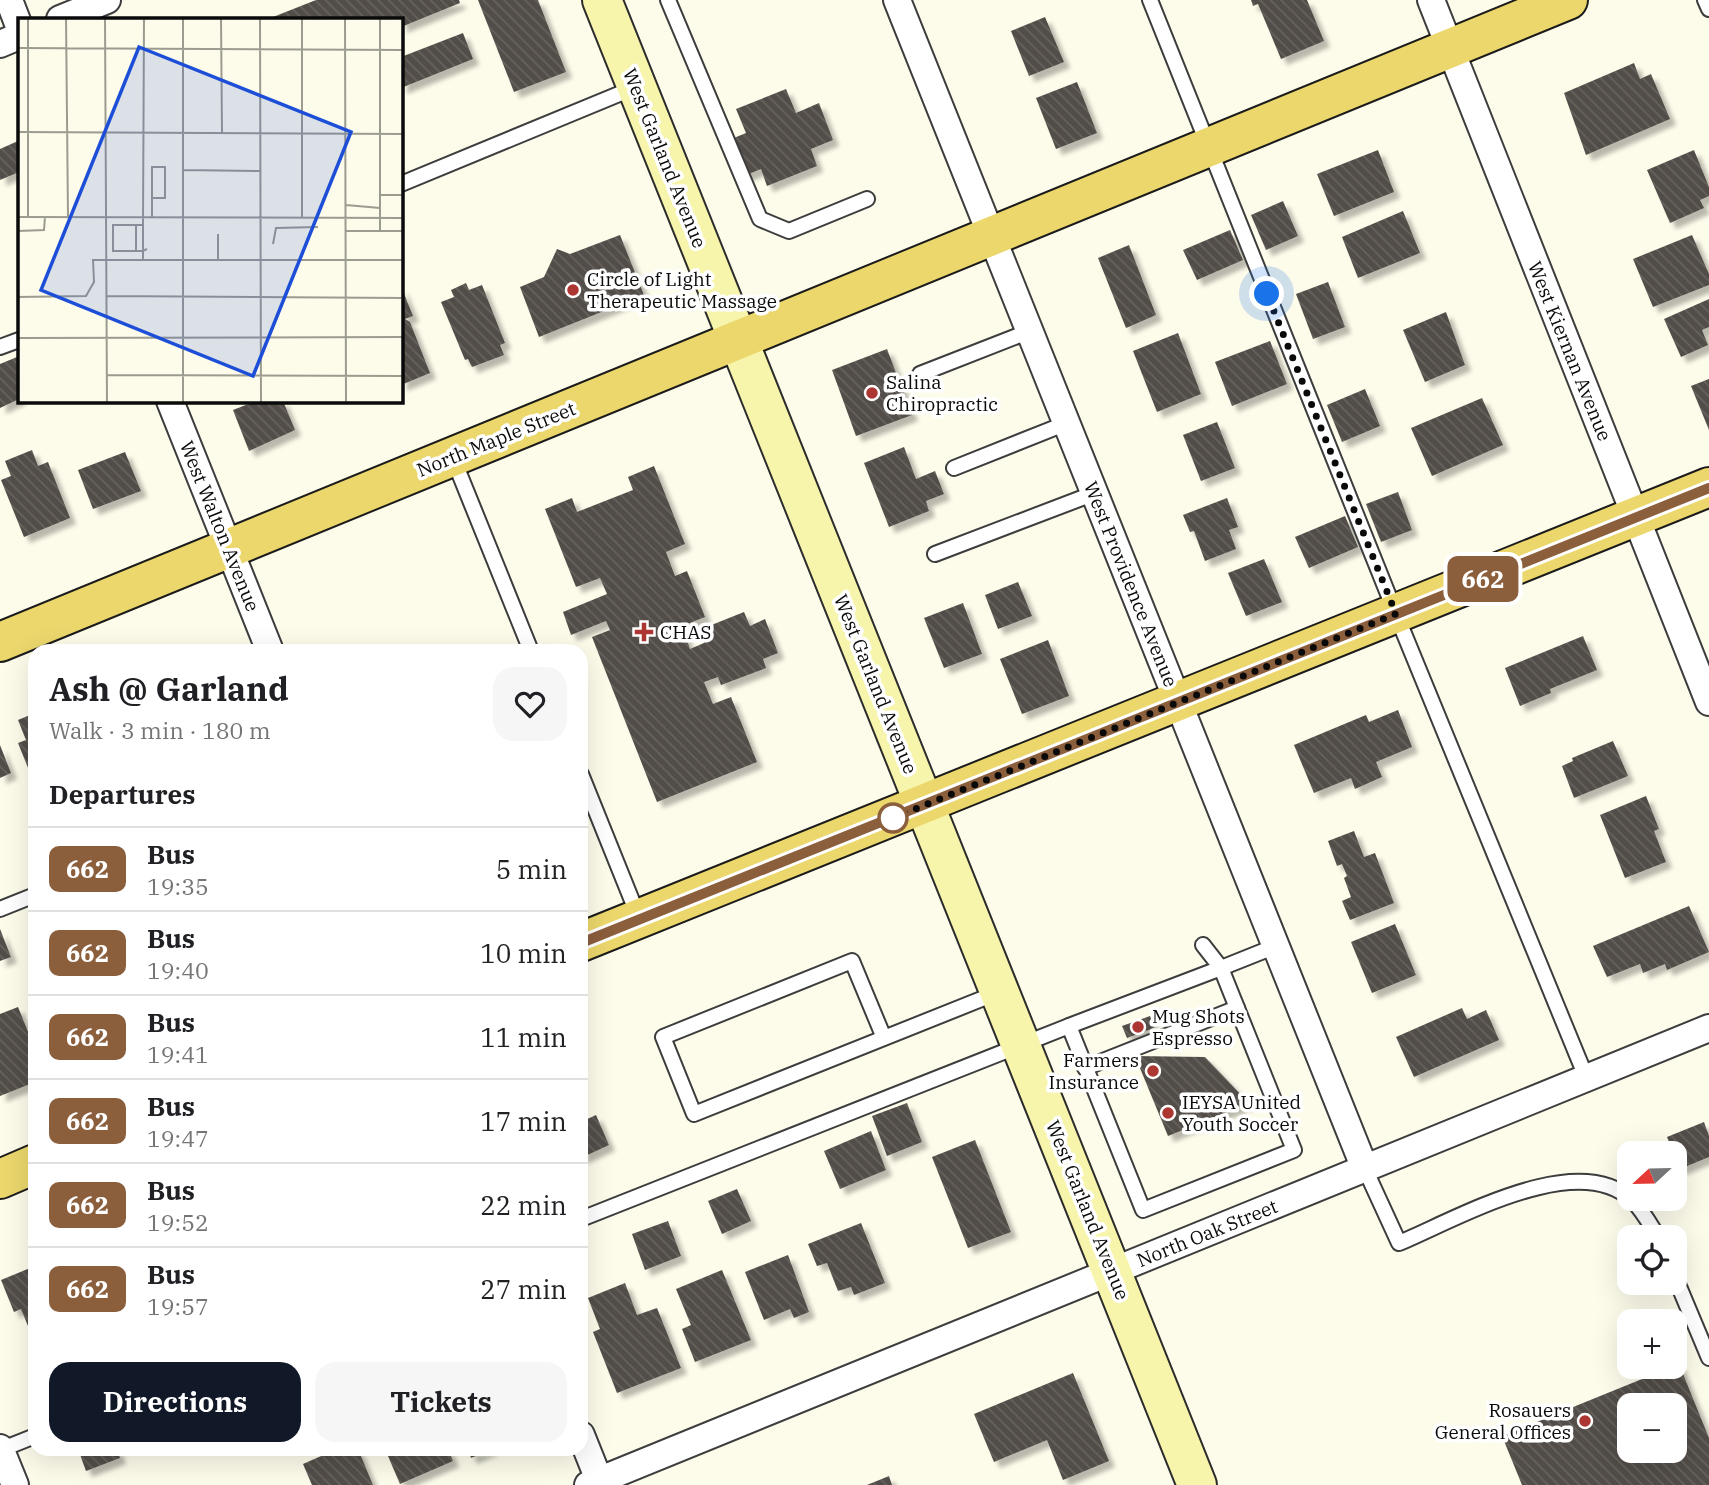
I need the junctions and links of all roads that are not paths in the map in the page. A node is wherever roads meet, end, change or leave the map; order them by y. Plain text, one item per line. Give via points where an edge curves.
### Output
1 (9, 0) edge
2 (107, 0) edge
3 (602, 0) edge
4 (667, 0) edge
5 (897, 0) edge
6 (1150, 0) edge
7 (1431, 0) edge
8 (1568, 0) edge
9 (1705, 0) edge
10 (1709, 9) edge
11 (62, 18) edge
12 (18, 23) edge
13 (18, 36) edge
14 (0, 44) edge
15 (1450, 47) junction
16 (637, 86) junction
17 (1207, 146) junction
18 (402, 184) edge
19 (867, 199) dead end
20 (992, 234) junction
21 (1030, 331) junction
22 (738, 339) junction
23 (18, 340) edge
24 (0, 348) edge
25 (920, 374) dead end
26 (170, 402) edge
27 (1067, 423) junction
28 (453, 457) junction
29 (954, 468) dead end
30 (1709, 487) edge
31 (1095, 493) junction
32 (1636, 518) junction
33 (229, 550) junction
34 (935, 554) dead end
35 (1396, 614) junction
36 (0, 642) edge
37 (267, 644) edge
38 (528, 644) edge
39 (1179, 702) junction
40 (1709, 702) edge
41 (588, 792) edge
42 (924, 805) junction
43 (28, 898) edge
44 (0, 909) edge
45 (639, 919) junction
46 (588, 940) edge
47 (1203, 945) dead end
48 (1276, 946) junction
49 (1221, 968) junction
50 (1000, 992) junction
51 (1237, 1007) junction
52 (1069, 1026) junction
53 (1709, 1028) edge
54 (884, 1038) junction
55 (1021, 1044) junction
56 (1085, 1068) junction
57 (1586, 1077) junction
58 (28, 1167) edge
59 (1365, 1169) junction
60 (0, 1179) edge
61 (588, 1216) edge
62 (1650, 1225) edge
63 (1112, 1272) junction
64 (1682, 1295) edge
65 (1709, 1359) edge
66 (28, 1439) edge
67 (0, 1449) edge
68 (587, 1456) edge
69 (596, 1484) edge
70 (15, 1485) edge
71 (1198, 1485) edge

1 - 12 street
2 - 11 street
3 - 16 street, West Garland Avenue
4 - 19 lane via 760,219 789,231
5 - 20 street, West Providence Avenue
6 - 17 lane
7 - 15 street, West Kiernan Avenue
8 - 15 main road, North Maple Street
9 - 10 lane
13 - 14 street
15 - 17 main road, North Maple Street
15 - 32 street, West Kiernan Avenue
16 - 18 lane
16 - 22 street, West Garland Avenue
17 - 20 main road, North Maple Street
17 - 35 lane
20 - 21 street, West Providence Avenue
20 - 22 main road, North Maple Street
21 - 25 lane
21 - 27 street, West Providence Avenue
22 - 28 main road, North Maple Street
22 - 42 street, West Garland Avenue
23 - 24 lane
26 - 33 street, West Walton Avenue
27 - 29 lane
27 - 31 street, West Providence Avenue
28 - 33 main road, North Maple Street
28 - 38 lane
30 - 32 main road
31 - 34 lane
31 - 39 street, West Providence Avenue
32 - 35 main road
32 - 40 street, West Kiernan Avenue
33 - 36 main road, North Maple Street
33 - 37 street, West Walton Avenue
35 - 39 main road
35 - 57 lane
39 - 42 main road
39 - 48 street, West Providence Avenue
41 - 45 lane
42 - 45 main road
42 - 50 street, West Garland Avenue
43 - 44 lane
45 - 46 main road
47 - 49 lane
48 - 49 lane
48 - 59 street, West Providence Avenue
49 - 51 lane
49 - 52 lane
50 - 54 lane
50 - 55 street, West Garland Avenue
51 - 56 lane
51 - 56 lane via 1294,1150 1143,1210
52 - 55 lane
52 - 56 lane
53 - 57 street, North Oak Street
54 - 54 lane via 694,1114 663,1037 852,961
55 - 61 lane
55 - 63 street, West Garland Avenue
57 - 59 street, North Oak Street
58 - 60 main road
59 - 62 lane via 1399,1243 1530,1188 1565,1182 1598,1183 1619,1192 1633,1201
59 - 63 street, North Oak Street
63 - 69 street, North Oak Street
63 - 71 street, West Garland Avenue
64 - 65 lane
66 - 67 lane
67 - 70 street
68 - 69 street

